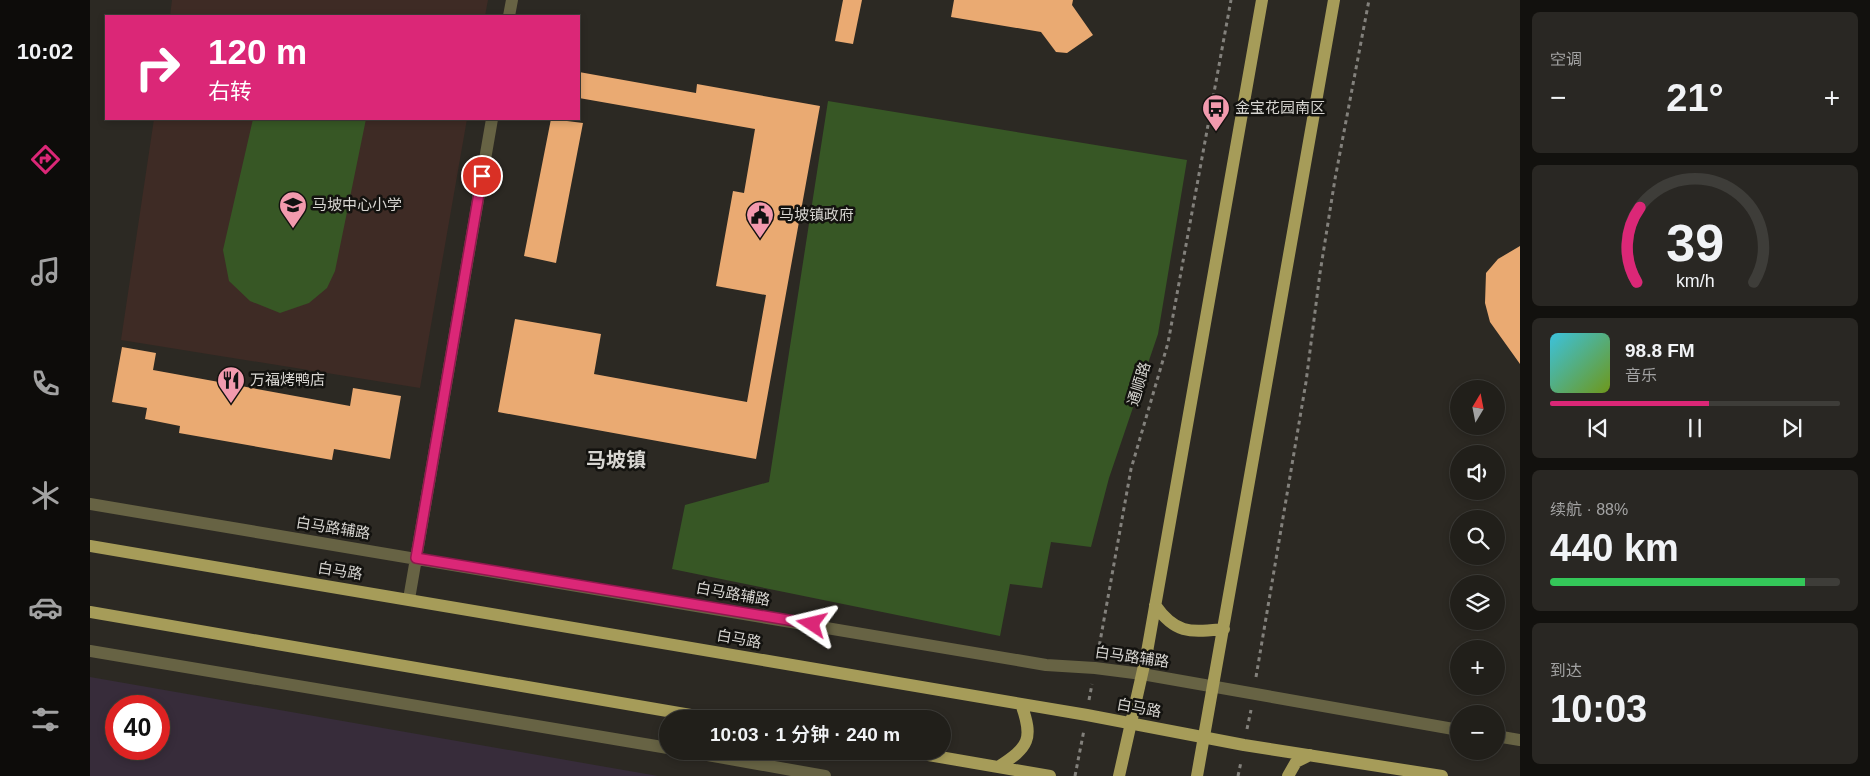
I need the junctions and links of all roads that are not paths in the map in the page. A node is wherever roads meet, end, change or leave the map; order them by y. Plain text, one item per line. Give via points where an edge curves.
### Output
1 (512, 0) edge
2 (1262, 0) edge
3 (1334, 0) edge
4 (509, 15) edge
5 (492, 120) edge
6 (90, 504) edge
7 (90, 546) edge
8 (416, 558) junction
9 (409, 599) junction
10 (1155, 605) junction
11 (90, 612) edge
12 (1224, 628) junction
13 (90, 650) edge
14 (1142, 674) junction
15 (1213, 686) junction
16 (1022, 704) junction
17 (662, 710) edge
18 (1132, 723) junction
19 (1450, 728) edge
20 (1204, 736) junction
21 (1505, 738) edge
22 (1520, 740) edge
23 (659, 746) edge
24 (1310, 755) junction
25 (951, 759) edge
26 (735, 760) edge
27 (998, 767) junction
28 (825, 776) edge
29 (1050, 776) edge
30 (1119, 776) edge
31 (1197, 776) edge
32 (1288, 776) edge
33 (1442, 776) edge

1 - 4 street
2 - 10 main road
3 - 12 main road
5 - 8 street
6 - 8 street, 白马路辅路
7 - 9 main road, 白马路
8 - 9 street
8 - 14 street, 白马路辅路 via 1046,665
9 - 16 main road, 白马路
10 - 12 main road via 1164,619 1179,629
10 - 14 main road
11 - 17 main road
12 - 15 main road
13 - 23 street
14 - 15 street, 白马路辅路
14 - 18 main road
15 - 19 street, 白马路辅路
15 - 20 main road
16 - 18 main road, 白马路
16 - 27 main road via 1029,723 1027,742 1016,755
18 - 20 main road, 白马路
18 - 30 main road
20 - 24 main road, 白马路 via 1244,746
20 - 31 main road
21 - 22 street
24 - 32 main road via 1296,762
24 - 33 main road, 白马路
25 - 27 main road
26 - 28 street
27 - 29 main road

